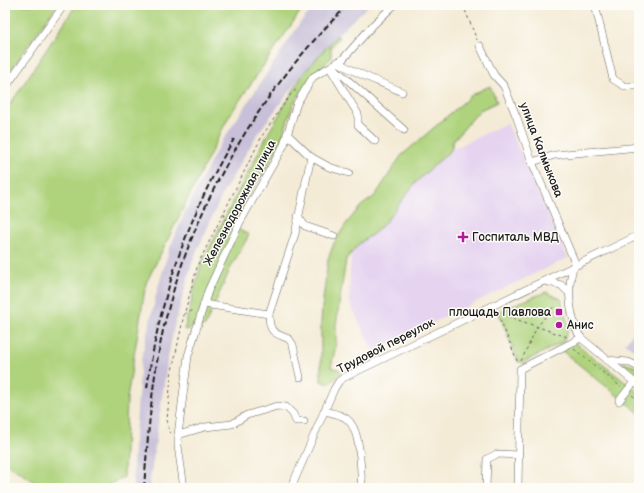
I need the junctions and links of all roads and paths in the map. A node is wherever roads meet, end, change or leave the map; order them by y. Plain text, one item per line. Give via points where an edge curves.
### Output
1 (64, 5) edge
2 (394, 5) edge
3 (463, 5) edge
4 (595, 5) edge
5 (480, 46) joint
6 (333, 65) junction
7 (639, 86) edge
8 (5, 88) edge
9 (297, 90) dead end
10 (402, 92) dead end
11 (404, 130) dead end
12 (287, 134) junction
13 (376, 142) dead end
14 (639, 147) edge
15 (310, 158) junction
16 (532, 162) junction
17 (349, 173) dead end
18 (224, 213) junction
19 (298, 216) junction
20 (639, 235) edge
21 (334, 236) dead end
22 (233, 237) junction
23 (575, 265) junction
24 (545, 281) junction
25 (569, 293) junction
26 (204, 304) junction
27 (554, 305) dead end
28 (498, 313) dead end
29 (269, 314) junction
30 (184, 315) junction
31 (581, 338) junction
32 (607, 360) junction
33 (639, 367) edge
34 (300, 377) dead end
35 (637, 384) edge
36 (619, 401) dead end
37 (324, 411) junction
38 (304, 421) dead end
39 (178, 438) junction
40 (518, 454) junction
41 (184, 488) edge
42 (291, 488) edge
43 (362, 488) edge
44 (486, 488) edge
45 (518, 488) edge

1 - 8 street
2 - 6 street, Железнодорожная улица via 343,59
3 - 5 path
4 - 7 street via 613,79 624,86
5 - 16 street, улица Калмыкова via 494,75 504,86
6 - 10 street
6 - 11 street
6 - 12 street, Железнодорожная улица via 314,76 297,103
6 - 13 street via 358,114 358,125
9 - 18 path via 291,94 262,136
12 - 15 street, Железнодорожная улица
12 - 22 street, Железнодорожная улица via 284,145
14 - 16 street via 554,155
15 - 17 street, Железнодорожная улица
15 - 19 street
16 - 23 street, улица Калмыкова
18 - 22 path
18 - 30 path via 198,264
19 - 21 street via 305,226
19 - 29 street via 295,234
20 - 23 street
22 - 26 street, Железнодорожная улица
23 - 24 street
23 - 25 street
24 - 25 street via 561,285
24 - 37 street, Трудовой переулок via 345,377 334,389
25 - 31 street via 575,327
26 - 29 street
26 - 30 path
26 - 39 street, Железнодорожная улица via 188,356
27 - 28 path via 537,327 519,366
29 - 34 street via 269,326 275,334 289,339 293,346
30 - 39 path via 171,376 167,420 169,432
31 - 32 street
31 - 40 street via 520,369
32 - 33 street via 628,362
32 - 35 street
35 - 36 street
37 - 42 street, Трудовой переулок
37 - 43 street via 341,416 354,427
38 - 39 street via 296,421 286,407 277,406 247,415 232,424 204,427
39 - 41 street, Железнодорожная улица
40 - 44 street via 497,454 487,459
40 - 45 street

